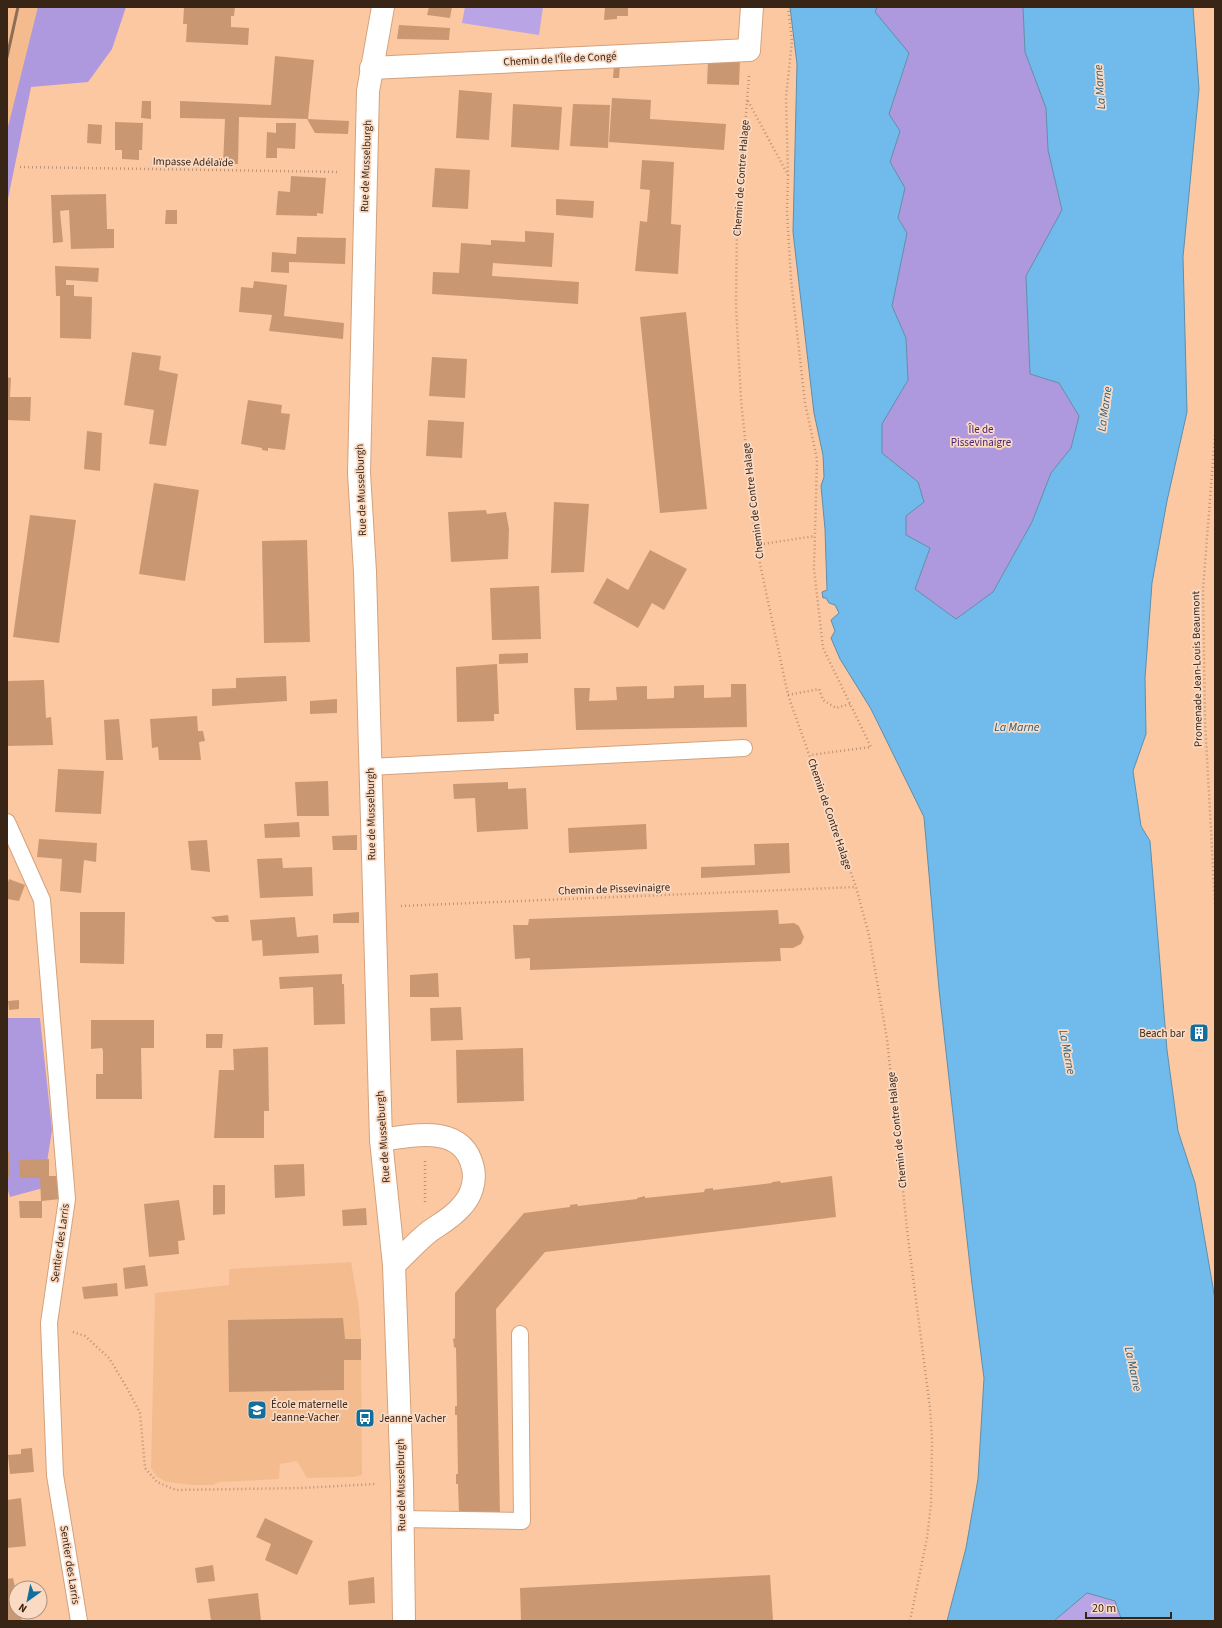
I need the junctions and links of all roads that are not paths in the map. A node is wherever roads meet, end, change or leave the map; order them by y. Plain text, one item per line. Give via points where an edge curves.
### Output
1 (383, 7) edge
2 (752, 7) edge
3 (371, 68) junction
4 (744, 748) dead end
5 (369, 767) junction
6 (7, 822) edge
7 (381, 1140) junction
8 (394, 1265) junction
9 (520, 1334) dead end
10 (402, 1519) junction
11 (79, 1621) edge
12 (404, 1621) edge

1 - 3 street, Rue de Musselburgh
2 - 3 street, Chemin de l'Île de Congé via 749,50
3 - 5 street, Rue de Musselburgh via 368,91 358,473 364,572
4 - 5 lane
5 - 7 street, Rue de Musselburgh
6 - 11 lane, Sentier des Larris via 42,900 67,1199 49,1323 55,1475
7 - 8 street, Rue de Musselburgh
7 - 8 street via 439,1135 456,1142 470,1157 475,1176 471,1193 461,1208 428,1233
8 - 10 street, Rue de Musselburgh
9 - 10 lane via 522,1521
10 - 12 street, Rue de Musselburgh

